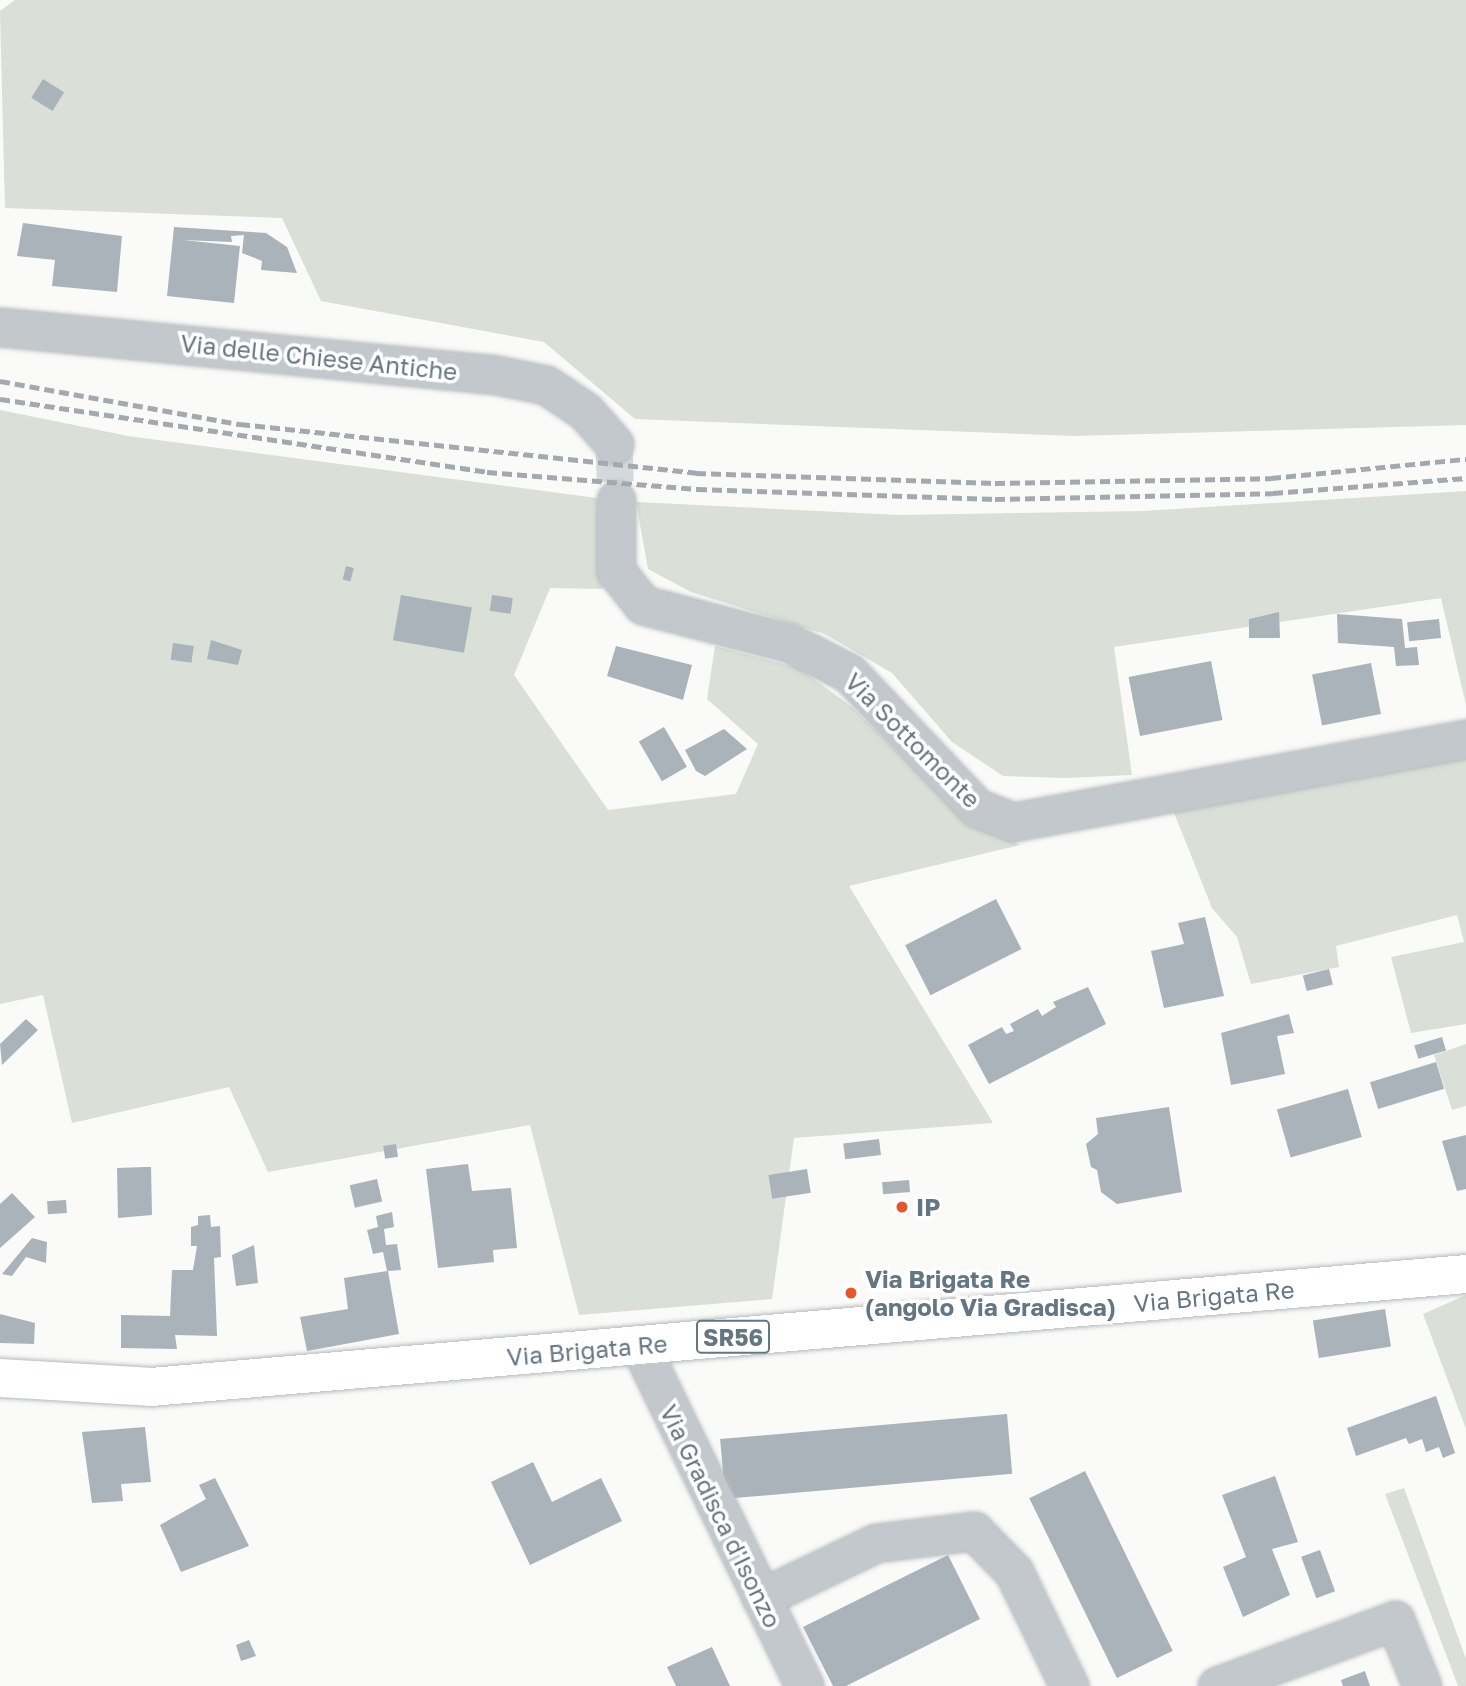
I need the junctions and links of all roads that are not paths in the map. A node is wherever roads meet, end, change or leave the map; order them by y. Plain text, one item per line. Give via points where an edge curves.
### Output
1 (0, 327) edge
2 (614, 444) tunnel mouth
3 (616, 500) tunnel mouth
4 (1466, 739) edge
5 (1466, 1274) edge
6 (647, 1362) junction
7 (0, 1378) edge
8 (761, 1598) junction
9 (804, 1686) edge
10 (1069, 1686) edge
11 (1217, 1686) edge
12 (1422, 1686) edge

1 - 2 street, Via delle Chiese Antiche via 491,374 546,385 585,411
3 - 4 street, Via Sottomonte via 616,571 643,605 790,643 849,673 977,808 1013,822
5 - 6 main road, Via Brigata Re / SR56
6 - 7 main road, Via Brigata Re / SR56 via 151,1387
6 - 8 street, Via Gradisca d'Isonzo
8 - 9 street, Via Gradisca d'Isonzo
8 - 10 street via 876,1543 974,1531 1014,1572
11 - 12 street via 1395,1620

